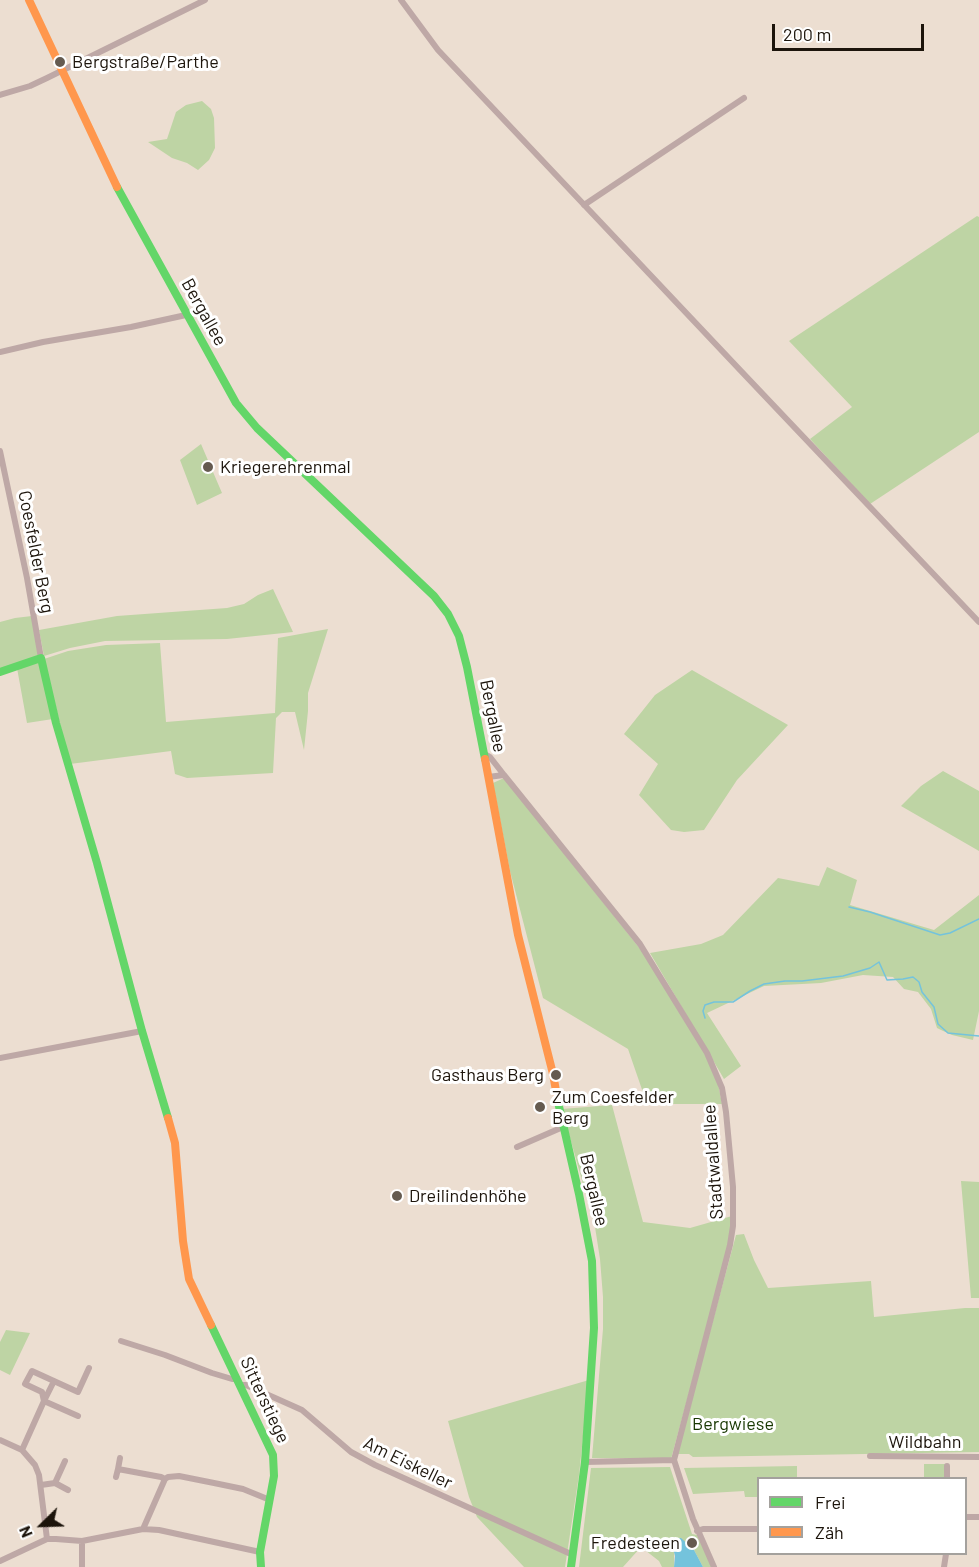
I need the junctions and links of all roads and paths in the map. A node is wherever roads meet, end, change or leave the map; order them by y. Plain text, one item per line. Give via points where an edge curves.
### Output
1 (29, 0) edge
2 (205, 0) edge
3 (401, 0) edge
4 (62, 71) junction
5 (0, 95) edge
6 (744, 98) dead end
7 (584, 205) junction
8 (186, 315) junction
9 (0, 352) edge
10 (0, 451) edge
11 (979, 622) edge
12 (41, 658) junction
13 (0, 672) edge
14 (483, 753) junction
15 (504, 775) junction
16 (488, 777) junction
17 (142, 1031) junction
18 (0, 1058) edge
19 (563, 1127) junction
20 (517, 1147) dead end
21 (121, 1341) dead end
22 (89, 1368) dead end
23 (54, 1381) junction
24 (238, 1382) junction
25 (44, 1401) junction
26 (78, 1416) dead end
27 (0, 1440) edge
28 (22, 1450) junction
29 (870, 1456) dead end
30 (979, 1457) edge
31 (120, 1458) dead end
32 (674, 1460) junction
33 (65, 1461) dead end
34 (585, 1462) junction
35 (946, 1466) dead end
36 (118, 1469) junction
37 (116, 1477) dead end
38 (947, 1477) edge
39 (165, 1479) junction
40 (55, 1483) junction
41 (41, 1485) junction
42 (68, 1490) dead end
43 (270, 1500) junction
44 (142, 1529) junction
45 (757, 1529) edge
46 (697, 1531) junction
47 (47, 1539) junction
48 (82, 1541) junction
49 (260, 1552) junction
50 (573, 1555) junction
51 (0, 1561) edge
52 (82, 1567) edge
53 (261, 1567) edge
54 (571, 1567) edge
55 (714, 1567) edge

1 - 4 street, Bergallee
2 - 4 street
3 - 7 street via 438,51
4 - 5 street
4 - 8 street, Bergallee via 119,192
6 - 7 street
7 - 11 street
8 - 9 street
8 - 14 street, Bergallee via 245,416 420,582 448,614 462,645
10 - 12 street, Coesfelder Berg
12 - 13 street
12 - 17 street, Sitterstiege
14 - 15 street, Stadtwaldallee
14 - 16 street, Bergallee
15 - 16 street
15 - 32 street, Stadtwaldallee via 640,944 707,1053 722,1088 732,1175 733,1226
16 - 19 street, Bergallee via 518,935
17 - 18 street
17 - 24 street, Sitterstiege via 175,1143 186,1268
19 - 20 street
19 - 34 street, Bergallee via 592,1261 594,1328
21 - 24 street, Am Eiskeller
22 - 23 street via 78,1392
23 - 25 street
23 - 25 street via 32,1371 26,1384 42,1392
24 - 43 street, Sitterstiege via 273,1455
24 - 50 street, Am Eiskeller via 302,1410 344,1448 375,1465
25 - 26 street
25 - 28 street
27 - 28 street
28 - 41 street via 35,1465
29 - 30 street, Wildbahn
31 - 36 street
32 - 34 street
32 - 46 street
33 - 40 street
34 - 50 street, Bergallee
35 - 38 street
36 - 37 street
36 - 39 street
39 - 43 street via 179,1476 206,1481
39 - 44 street
40 - 41 street
40 - 42 street
41 - 47 street
43 - 49 street, Sitterstiege
44 - 48 street
44 - 49 street
45 - 46 street
46 - 55 street
47 - 48 street
47 - 51 street
48 - 52 street
49 - 53 street, Sitterstiege
50 - 54 street, Bergallee

